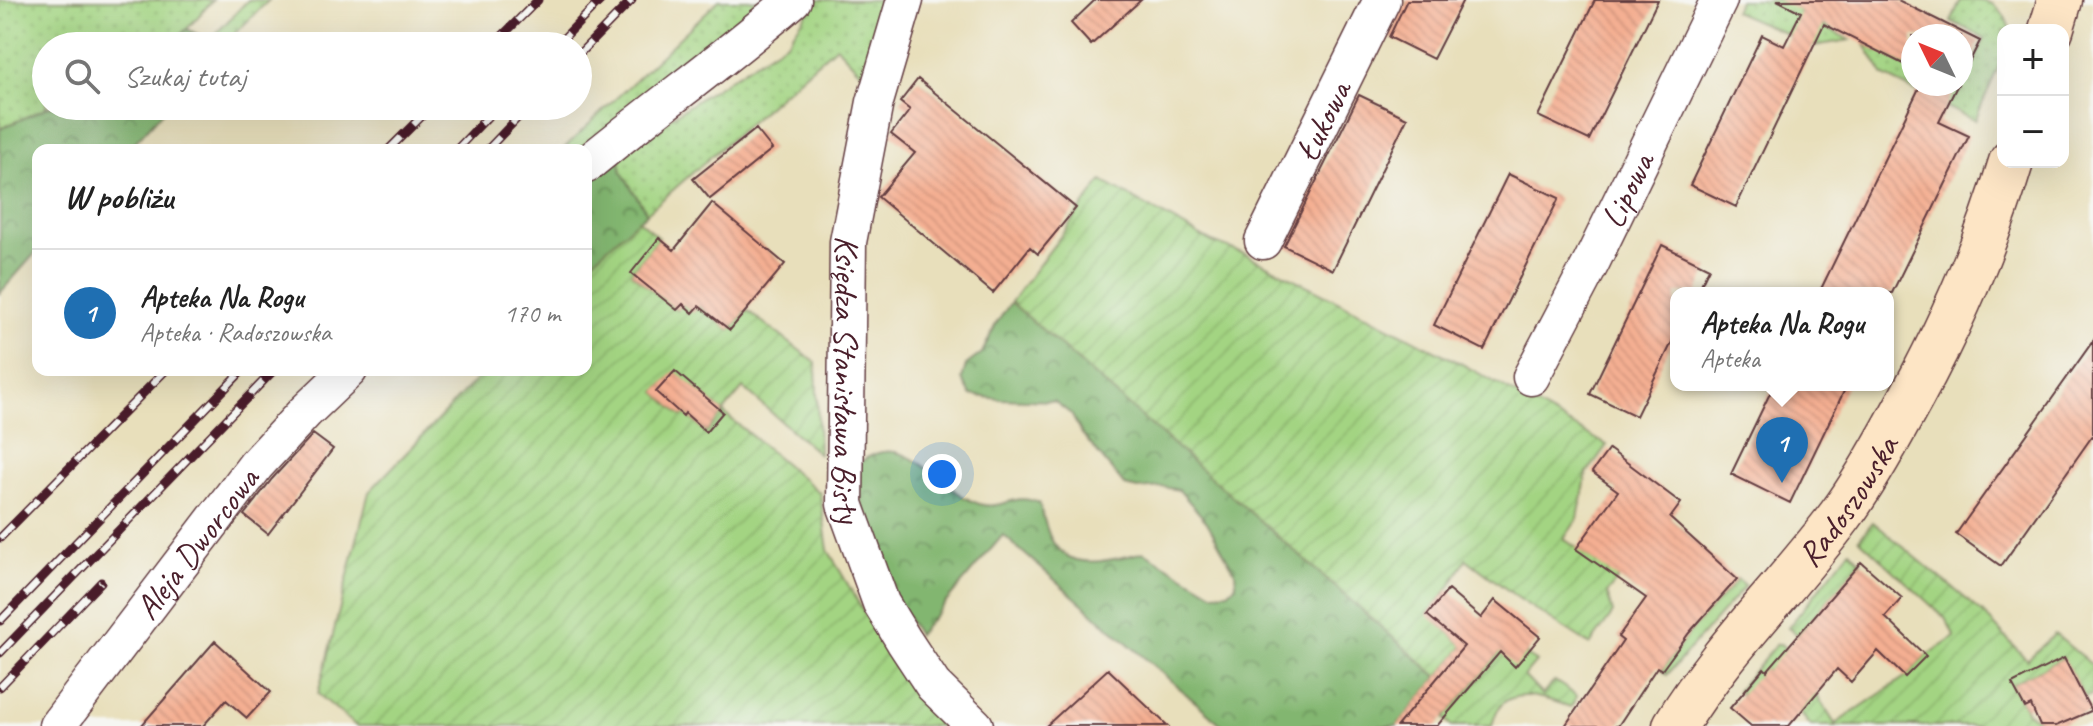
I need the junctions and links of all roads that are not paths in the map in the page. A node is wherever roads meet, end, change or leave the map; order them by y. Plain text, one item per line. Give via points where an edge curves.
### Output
1 (793, 0) edge
2 (905, 0) edge
3 (1382, 0) edge
4 (1719, 0) edge
5 (592, 160) edge
6 (2009, 168) edge
7 (1263, 241) dead end
8 (343, 376) edge
9 (1531, 377) dead end
10 (57, 726) edge
11 (975, 726) edge
12 (1675, 726) edge

1 - 5 street
2 - 11 street, Księdza Stanisława Bisty via 875,102 848,242 845,504 881,603 933,685
3 - 7 street, Łukowa
4 - 9 street, Lipowa
6 - 12 street, Radoszowska via 1951,319 1883,448 1841,514 1715,668
8 - 10 street, Aleja Dworcowa via 256,465

